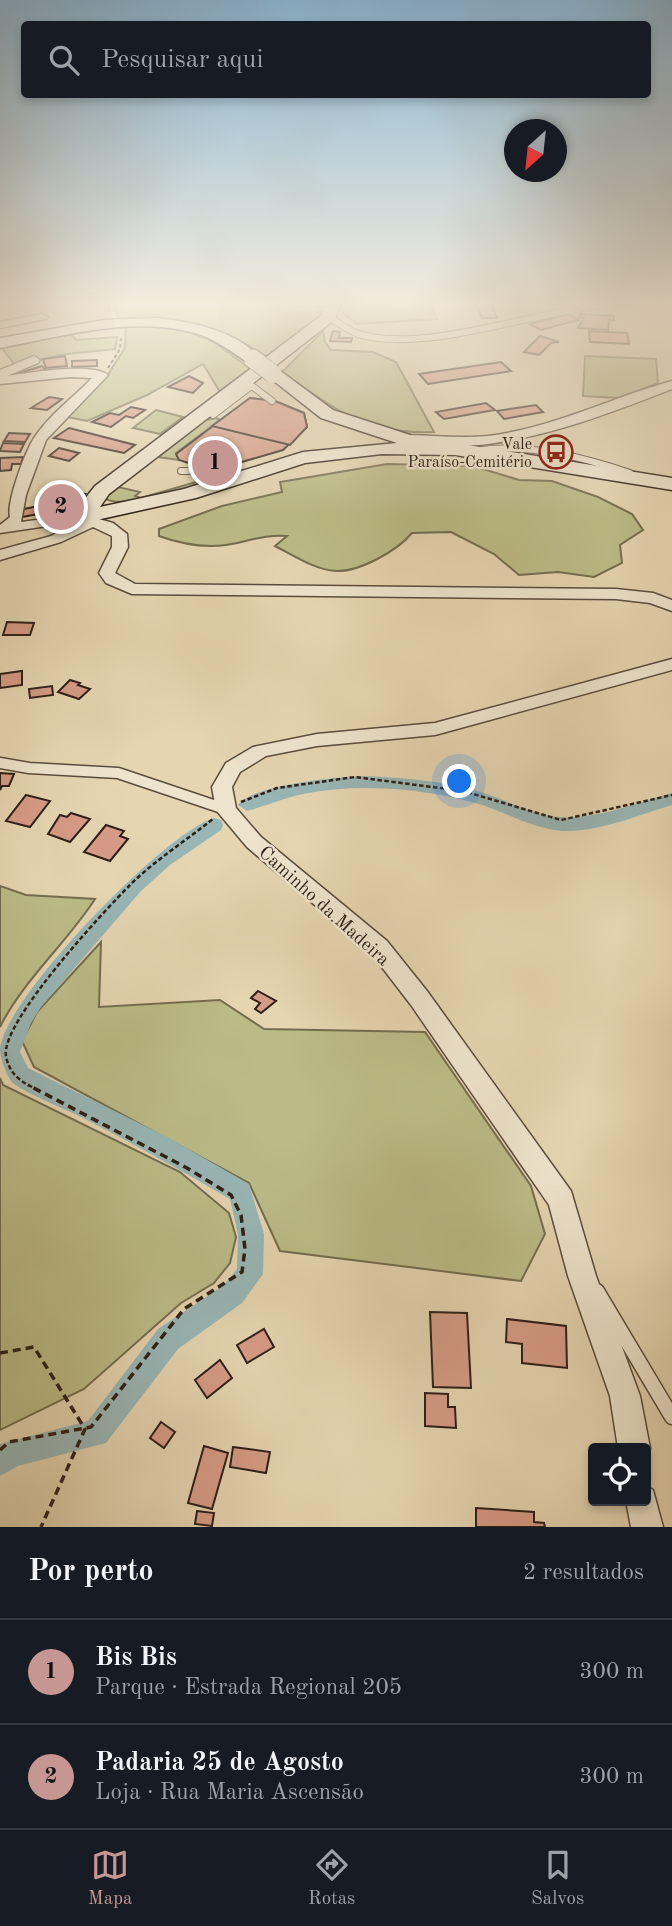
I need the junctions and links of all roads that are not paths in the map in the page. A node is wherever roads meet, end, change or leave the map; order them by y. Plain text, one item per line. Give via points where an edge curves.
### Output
1 (68, 373) edge
2 (79, 373) edge
3 (259, 373) edge
4 (272, 373) edge
5 (0, 380) edge
6 (248, 383) junction
7 (672, 385) edge
8 (272, 401) dead end
9 (207, 415) junction
10 (223, 418) dead end
11 (331, 420) junction
12 (366, 428) junction
13 (402, 439) junction
14 (436, 448) junction
15 (365, 449) junction
16 (303, 458) junction
17 (217, 471) dead end
18 (188, 478) dead end
19 (672, 484) edge
20 (92, 518) junction
21 (3, 527) edge
22 (0, 555) edge
23 (672, 606) edge
24 (672, 664) edge
25 (0, 763) edge
26 (226, 810) junction
27 (582, 1276) junction
28 (672, 1418) edge
29 (633, 1443) edge
30 (643, 1506) edge
31 (647, 1527) edge

1 - 5 street
2 - 21 street via 102,376 40,439 19,495 18,517
3 - 6 main road
4 - 11 main road, bridge
6 - 8 lane
6 - 9 main road
7 - 13 street via 529,432 485,440
9 - 10 lane
9 - 20 main road via 102,490 90,505
11 - 12 main road
11 - 15 main road
11 - 16 main road via 321,445
12 - 13 main road
12 - 15 main road via 371,440
13 - 14 main road
14 - 15 main road
14 - 19 main road
15 - 16 main road
16 - 20 main road
17 - 18 lane via 181,471
20 - 21 street
20 - 22 street via 56,539
20 - 23 street via 121,537 107,573 132,589 616,594 653,598
24 - 26 street via 441,727 260,751 225,777 221,796
25 - 26 lane via 116,773 156,782
26 - 27 street, Caminho da Madeira via 254,842 379,947 419,998 561,1200
27 - 28 lane via 603,1298
27 - 29 street, Caminho da Madeira via 625,1396
30 - 31 street

